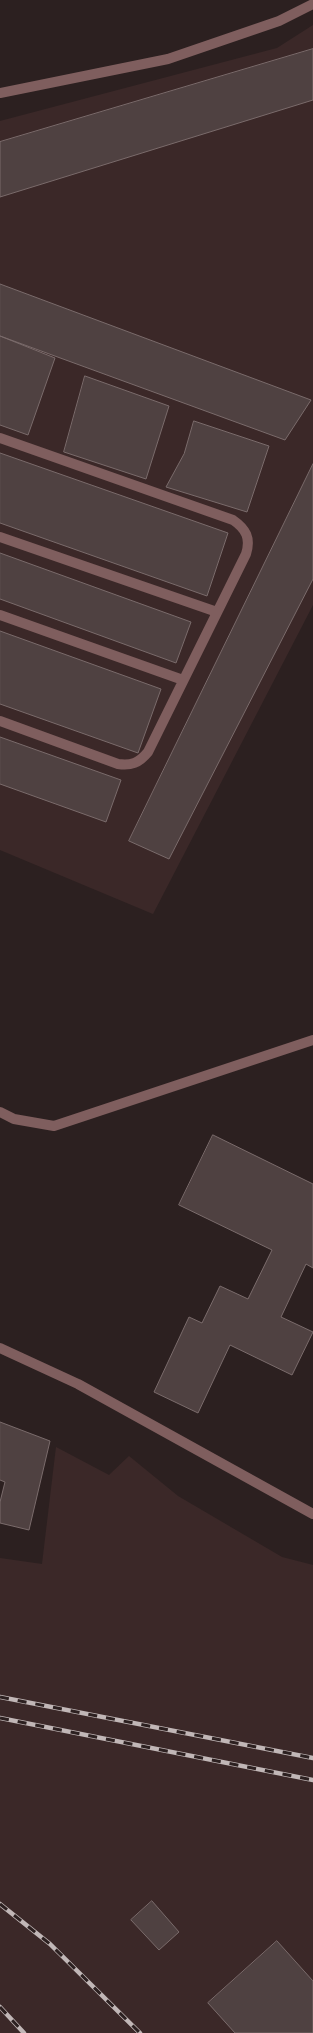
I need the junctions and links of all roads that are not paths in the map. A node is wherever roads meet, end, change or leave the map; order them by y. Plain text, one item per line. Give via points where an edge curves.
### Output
1 (313, 4) edge
2 (0, 93) edge
3 (0, 438) edge
4 (0, 537) edge
5 (217, 612) junction
6 (0, 615) edge
7 (183, 680) junction
8 (0, 721) edge
9 (313, 1040) edge
10 (0, 1112) edge
11 (0, 1348) edge
12 (313, 1514) edge

1 - 2 lane via 280,21 168,59
3 - 5 lane via 241,525 247,534 249,544
4 - 5 lane
5 - 7 lane
6 - 7 lane
7 - 8 lane via 148,752 135,764 118,764
9 - 10 lane via 54,1126 14,1120
11 - 12 lane via 78,1384

